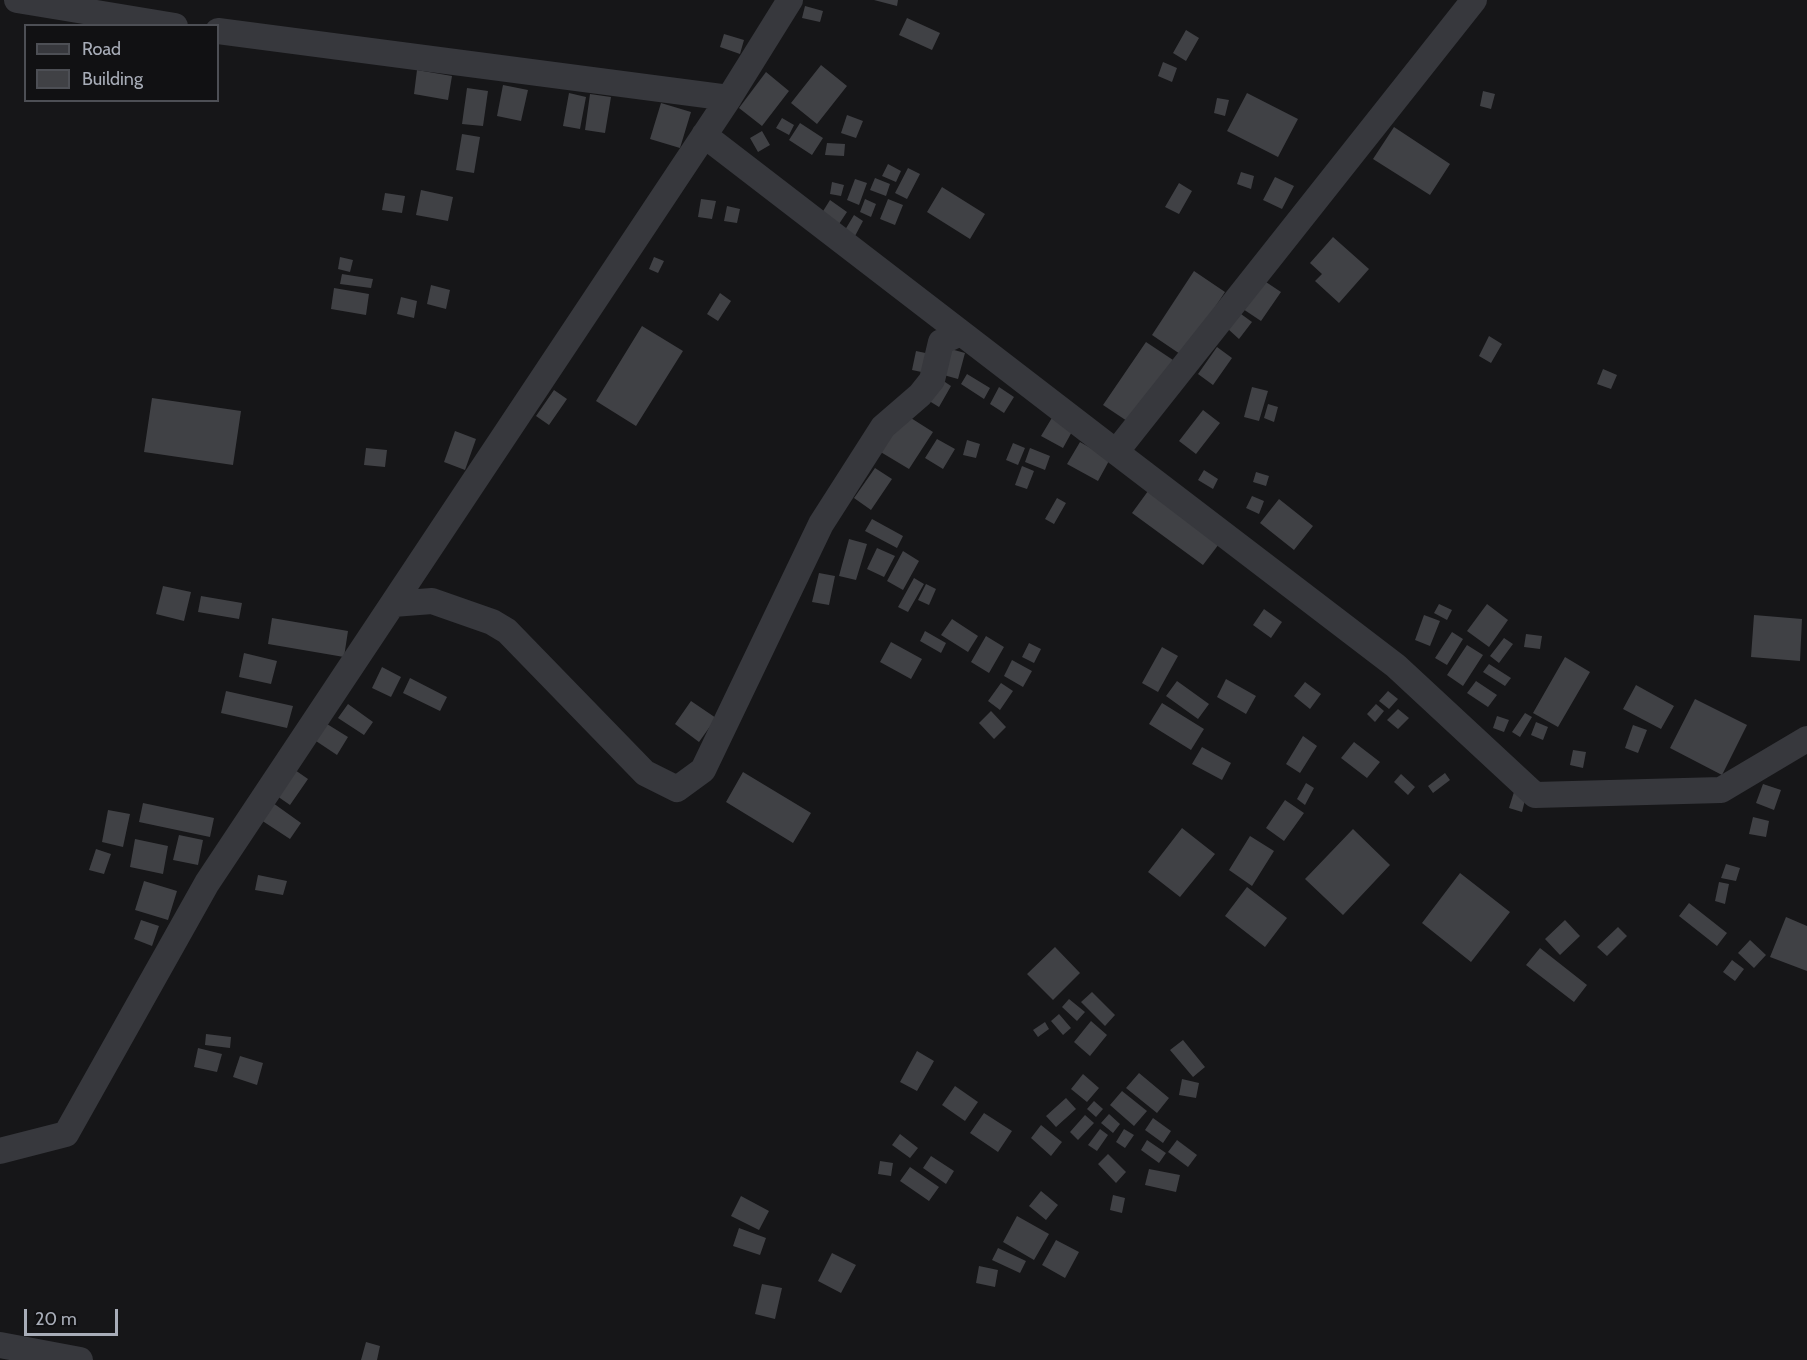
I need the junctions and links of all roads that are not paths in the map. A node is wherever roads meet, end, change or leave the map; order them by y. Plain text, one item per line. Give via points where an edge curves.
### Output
1 (17, 0) edge
2 (790, 0) edge
3 (1474, 0) edge
4 (163, 24) edge
5 (219, 31) edge
6 (729, 98) junction
7 (704, 135) junction
8 (961, 333) junction
9 (1116, 452) junction
10 (393, 604) junction
11 (1807, 739) edge
12 (0, 1151) edge
13 (0, 1345) edge
14 (80, 1360) edge

1 - 4 street
2 - 6 street
3 - 9 street
5 - 6 street
6 - 7 street
7 - 8 street
7 - 10 street
8 - 9 street
8 - 10 street via 941,342 932,380 883,427 821,524 703,770 678,789 645,773 507,631 432,601
9 - 11 street via 1396,666 1535,795 1721,790
10 - 12 street via 207,883 66,1134
13 - 14 street

